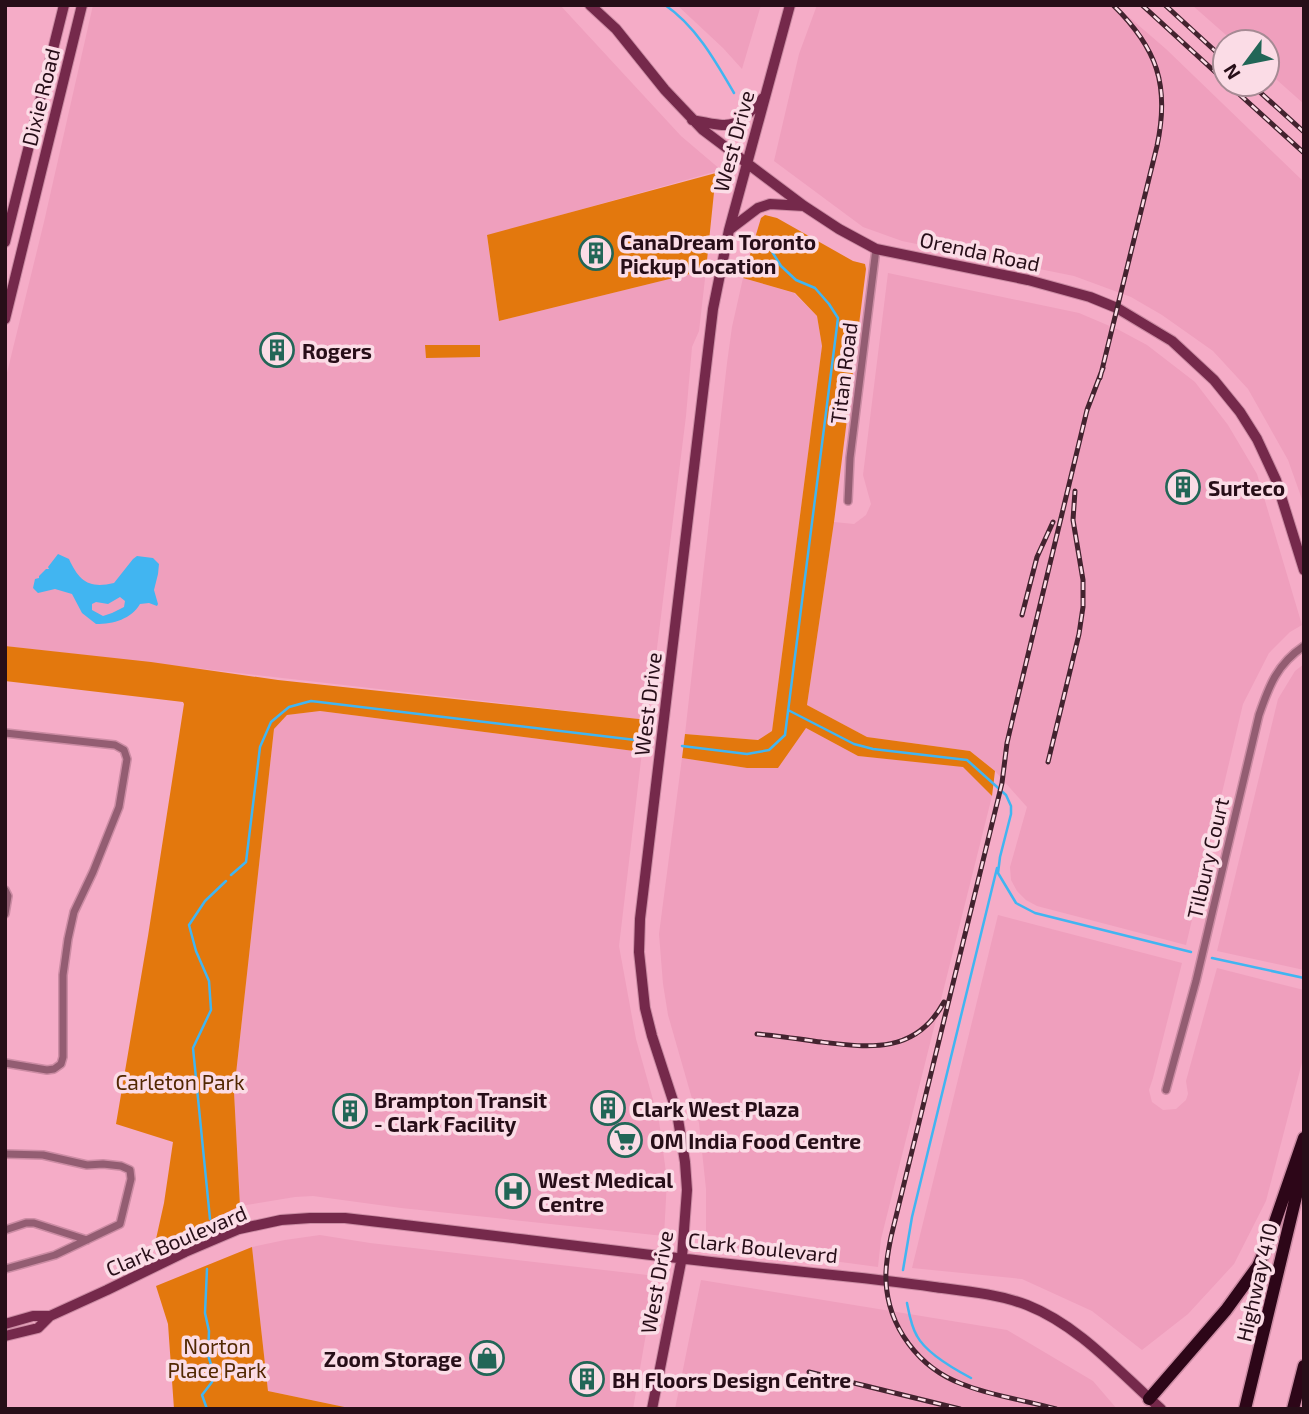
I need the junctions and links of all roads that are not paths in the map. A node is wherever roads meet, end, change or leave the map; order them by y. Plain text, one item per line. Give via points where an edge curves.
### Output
1 (64, 5) edge
2 (82, 5) edge
3 (590, 5) edge
4 (790, 5) edge
5 (765, 95) junction
6 (692, 120) junction
7 (747, 164) junction
8 (804, 206) junction
9 (729, 230) junction
10 (5, 242) edge
11 (876, 249) junction
12 (5, 319) edge
13 (848, 501) dead end
14 (1304, 570) edge
15 (1304, 646) edge
16 (5, 733) edge
17 (5, 890) edge
18 (5, 914) edge
19 (5, 1063) edge
20 (1166, 1090) dead end
21 (1304, 1138) edge
22 (5, 1154) edge
23 (1304, 1163) edge
24 (5, 1230) edge
25 (87, 1240) junction
26 (682, 1257) junction
27 (5, 1269) edge
28 (50, 1315) junction
29 (5, 1324) edge
30 (5, 1336) edge
31 (1304, 1366) edge
32 (1149, 1399) junction
33 (652, 1409) edge
34 (1161, 1409) edge
35 (1245, 1409) edge
36 (1293, 1409) edge

1 - 10 street, Dixie Road
2 - 12 street, Dixie Road
3 - 6 street, Orenda Road
4 - 5 street, West Drive
5 - 6 street via 737,123
5 - 7 street, West Drive
6 - 7 street, Orenda Road
7 - 8 street, Orenda Road
7 - 9 street, West Drive
8 - 9 street via 770,204
8 - 11 street, Orenda Road
9 - 26 street, West Drive via 706,359 640,927 645,1008 677,1113 685,1163
11 - 13 street, Titan Road
11 - 14 street, Orenda Road via 1077,293 1117,308 1172,341 1214,380 1256,439 1276,480
15 - 20 street, Tilbury Court via 1277,672 1259,715
16 - 19 street via 115,746 124,750 127,759 119,807 74,912 68,939 61,1064 47,1070
17 - 18 street
21 - 32 highway via 1258,1266
22 - 25 street via 43,1155 130,1170 120,1224
23 - 35 highway, Highway 410
24 - 25 street via 34,1223
25 - 27 street
26 - 28 street, Clark Boulevard via 345,1218 281,1220 230,1233
26 - 32 street, Clark Boulevard via 871,1278 1012,1300 1080,1337
26 - 33 street, West Drive
28 - 29 street, Clark Boulevard
28 - 30 street, Clark Boulevard via 38,1328
31 - 36 highway
32 - 34 street, Clark Boulevard

